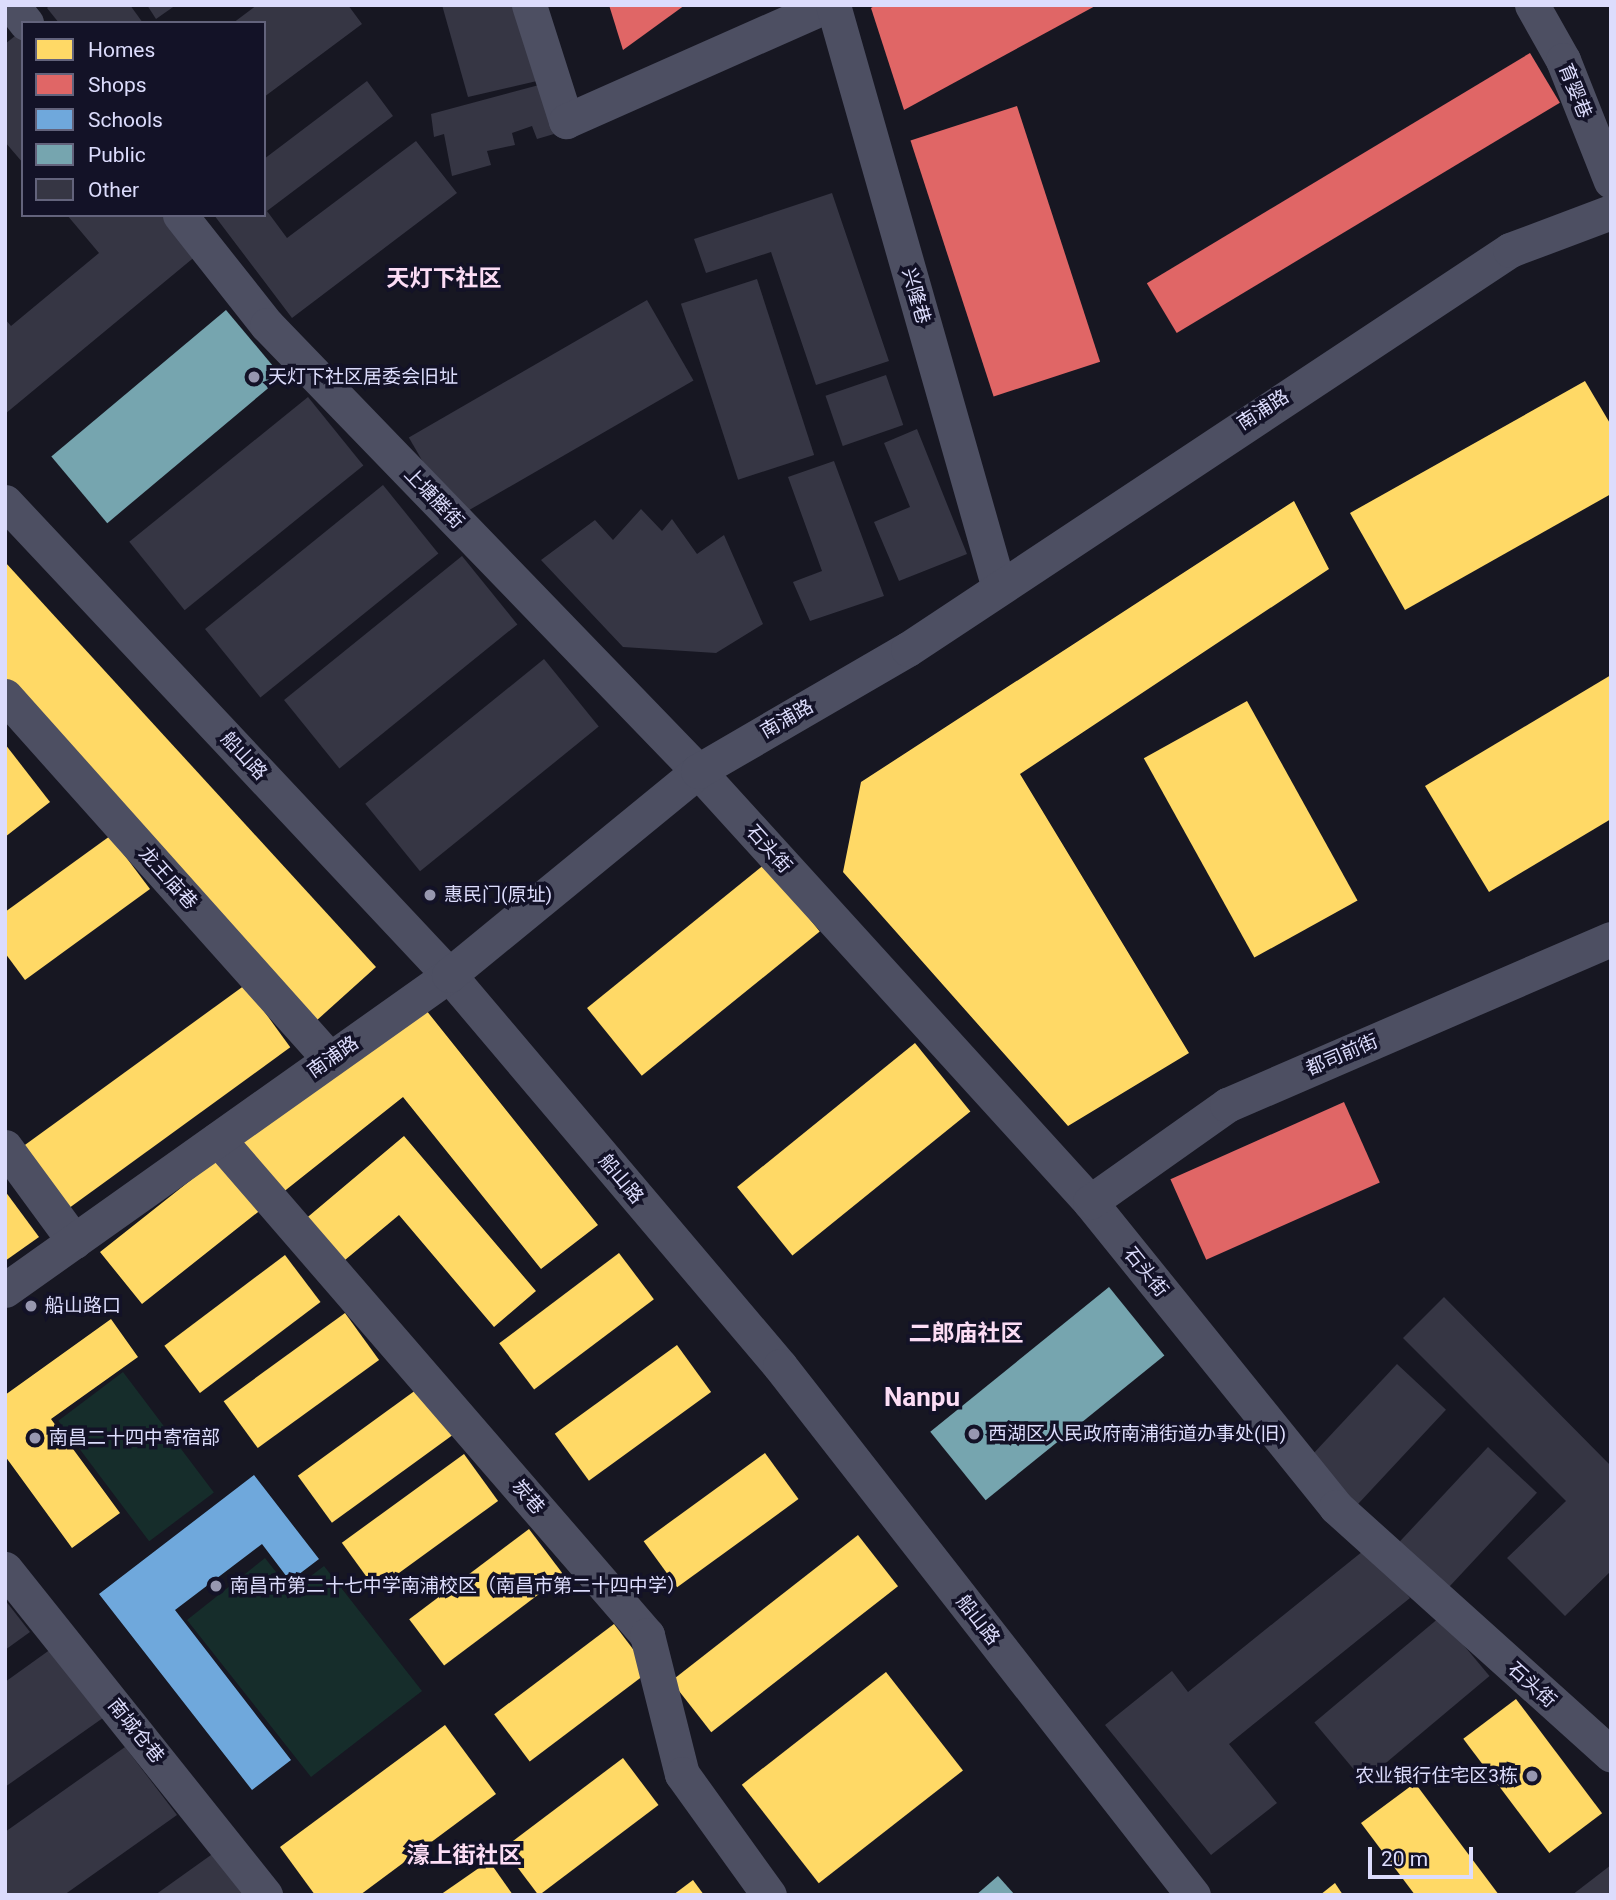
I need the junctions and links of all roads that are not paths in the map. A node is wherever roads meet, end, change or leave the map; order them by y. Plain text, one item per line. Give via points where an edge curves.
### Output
1 (12, 5) edge
2 (529, 5) edge
3 (830, 5) edge
4 (1532, 5) edge
5 (24, 21) edge
6 (1611, 181) edge
7 (1611, 212) edge
8 (182, 217) edge
9 (5, 502) edge
10 (999, 587) junction
11 (5, 696) edge
12 (698, 771) junction
13 (1611, 939) edge
14 (449, 975) junction
15 (330, 1059) junction
16 (218, 1139) junction
17 (5, 1147) edge
18 (1090, 1202) junction
19 (74, 1241) junction
20 (5, 1290) edge
21 (5, 1569) edge
22 (1611, 1755) edge
23 (265, 1895) edge
24 (769, 1895) edge
25 (1193, 1895) edge

1 - 5 street
2 - 3 street via 566,121
3 - 10 street, 兴隆巷
4 - 6 street, 育婴巷 via 1563,60
7 - 10 street, 南浦路 via 1510,250
8 - 12 street, 上塘塍街 via 267,325
9 - 14 street, 船山路
10 - 12 street, 南浦路 via 908,649
11 - 15 street, 龙王庙巷
12 - 14 street, 南浦路
12 - 18 street, 石头街
13 - 18 street, 都司前街 via 1227,1105
14 - 15 street, 南浦路
14 - 25 street, 船山路 via 780,1366
15 - 16 street, 南浦路
16 - 19 street, 南浦路
16 - 24 street, 炭巷 via 647,1635 682,1774
17 - 19 street
18 - 22 street, 石头街 via 1336,1507
19 - 20 street, 南浦路
21 - 23 street, 南城仓巷

